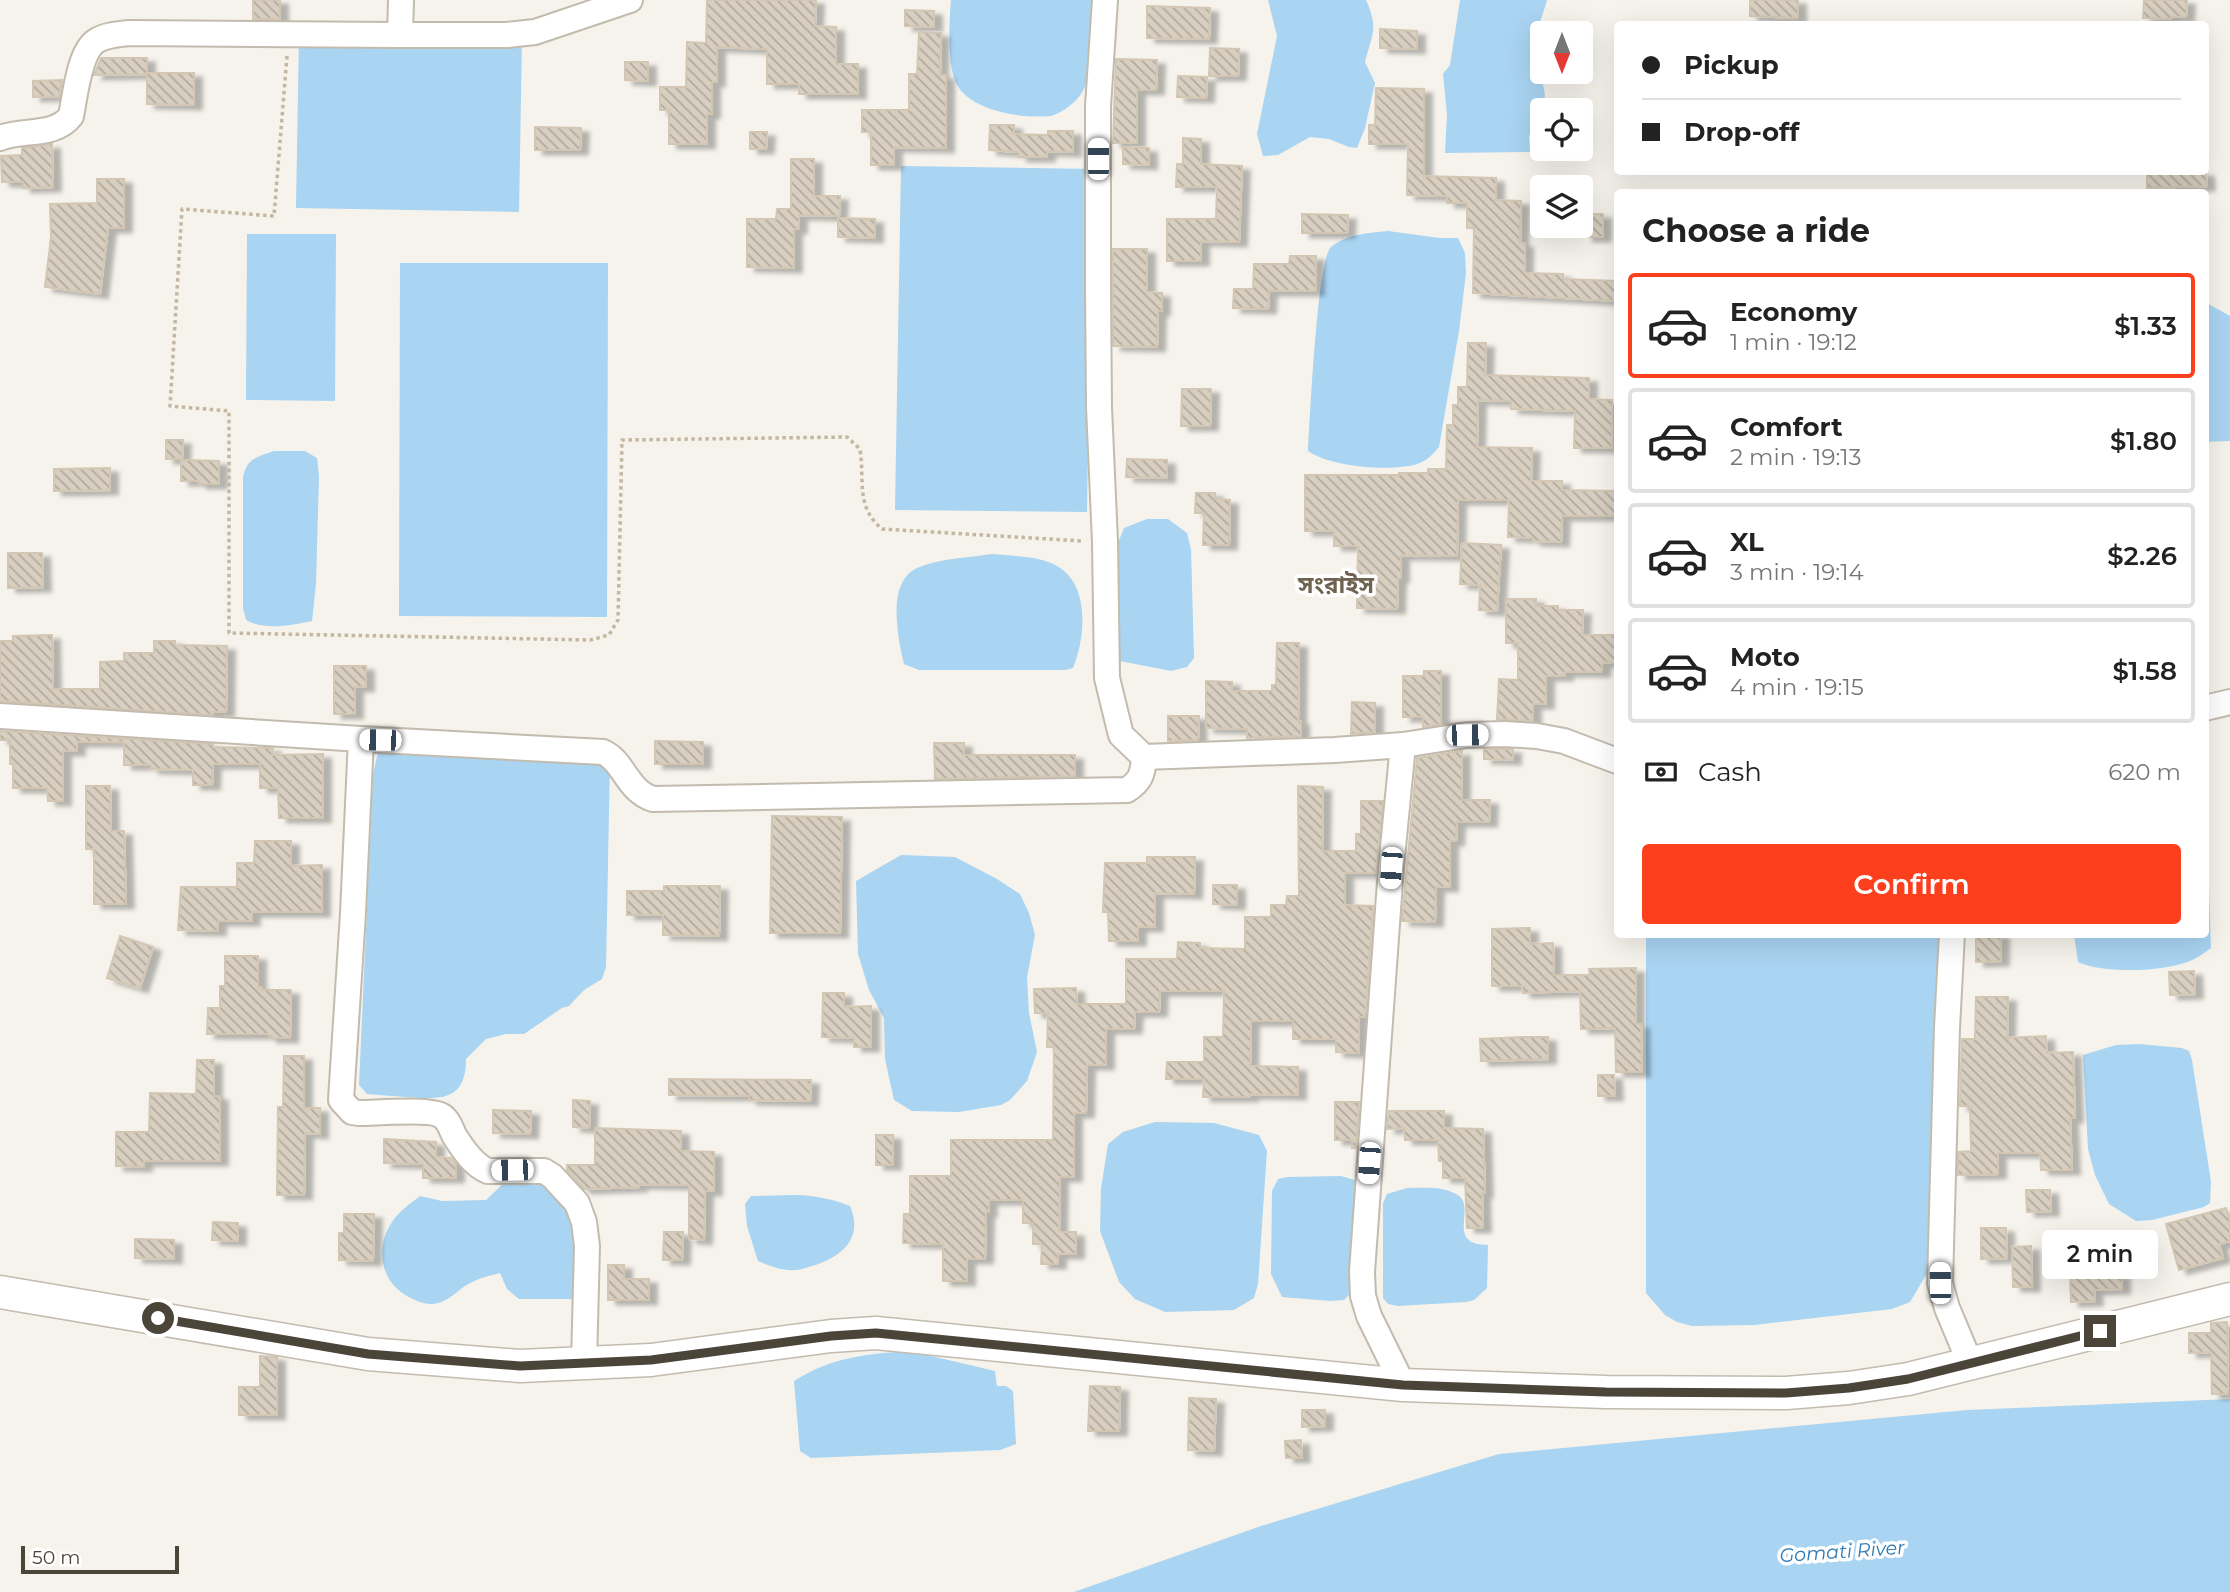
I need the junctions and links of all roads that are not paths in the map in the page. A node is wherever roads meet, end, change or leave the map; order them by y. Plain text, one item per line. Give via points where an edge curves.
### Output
1 (401, 0) edge
2 (630, 0) edge
3 (1105, 0) edge
4 (400, 35) junction
5 (0, 138) edge
6 (2230, 702) edge
7 (2209, 707) edge
8 (0, 716) edge
9 (361, 739) junction
10 (1403, 745) junction
11 (1144, 757) junction
12 (1614, 760) edge
13 (1952, 938) edge
14 (0, 1292) edge
15 (2230, 1299) edge
16 (1970, 1363) junction
17 (584, 1364) junction
18 (1403, 1385) junction

1 - 4 street
2 - 4 street via 536,32
3 - 11 street via 1098,106 1098,278 1107,678 1121,735
4 - 5 street via 129,33 95,41 82,62 71,116 65,123
6 - 7 street
8 - 9 street
9 - 11 street via 603,752 642,795 653,799 1127,790 1138,783
9 - 17 street via 341,1100 359,1114 440,1115 480,1168 544,1171 561,1184 577,1203 584,1222
10 - 11 street
10 - 12 street via 1467,735 1537,736
10 - 18 street via 1363,1296
13 - 16 street via 1940,1283
14 - 17 street via 368,1354 520,1366
15 - 16 street
16 - 18 street via 1896,1381 1786,1393
17 - 18 street via 876,1333

